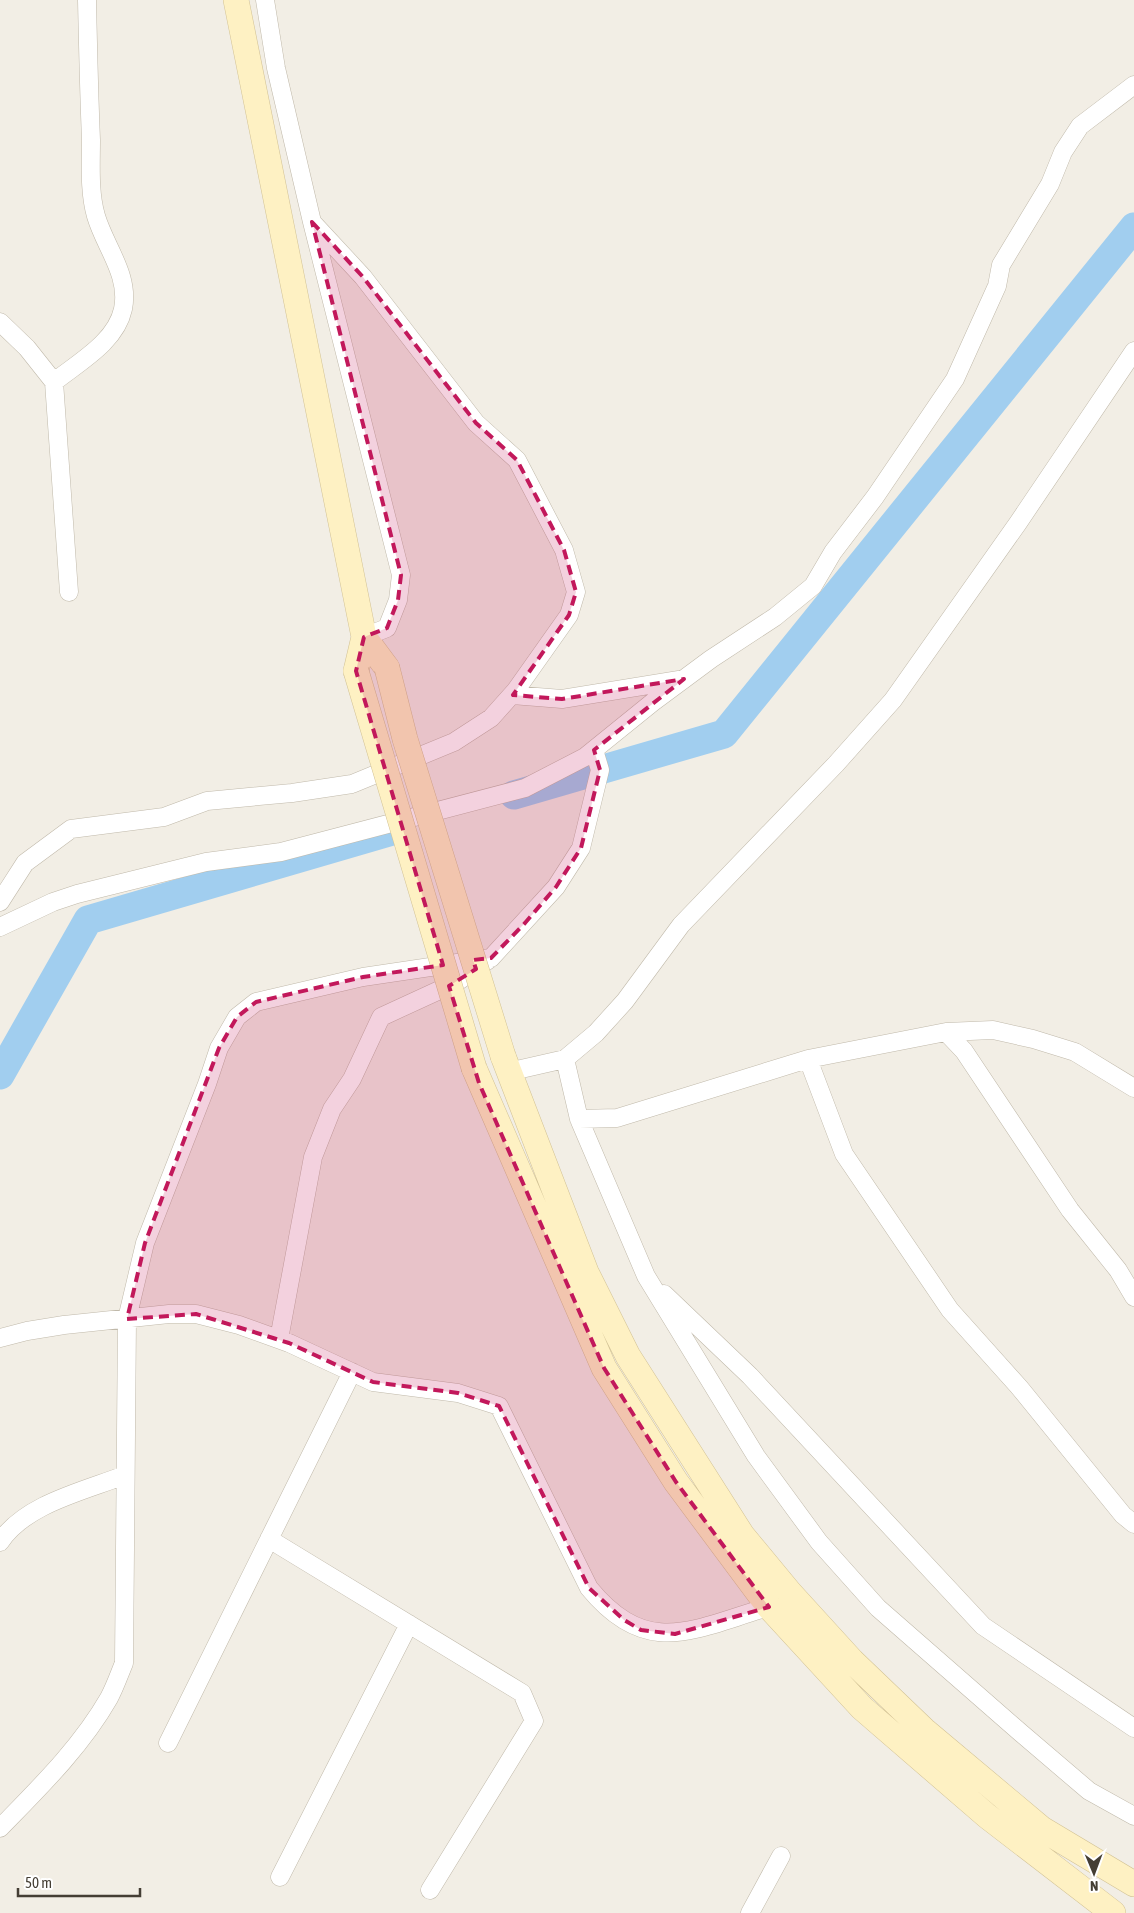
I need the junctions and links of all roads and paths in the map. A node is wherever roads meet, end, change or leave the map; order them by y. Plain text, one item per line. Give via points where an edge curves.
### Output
1 (86, 0) edge
2 (236, 0) edge
3 (265, 0) edge
4 (1134, 85) edge
5 (312, 222) junction
6 (0, 322) edge
7 (1134, 351) edge
8 (54, 382) junction
9 (69, 592) dead end
10 (364, 638) junction
11 (684, 679) junction
12 (512, 695) junction
13 (594, 750) junction
14 (0, 902) edge
15 (0, 927) edge
16 (491, 958) junction
17 (946, 1032) junction
18 (565, 1059) junction
19 (808, 1059) junction
20 (505, 1064) junction
21 (1134, 1088) edge
22 (579, 1119) junction
23 (646, 1276) junction
24 (1134, 1297) edge
25 (127, 1319) junction
26 (0, 1338) edge
27 (279, 1340) junction
28 (352, 1372) junction
29 (125, 1475) junction
30 (1134, 1524) edge
31 (269, 1539) junction
32 (0, 1542) edge
33 (769, 1608) junction
34 (409, 1624) junction
35 (1134, 1728) edge
36 (168, 1742) dead end
37 (1134, 1816) edge
38 (0, 1828) edge
39 (781, 1856) dead end
40 (280, 1876) dead end
41 (1134, 1884) edge
42 (430, 1890) dead end
43 (750, 1913) edge
44 (1113, 1913) edge

1 - 8 street via 93,192 96,215 120,273 124,289 123,309 108,338
2 - 10 street
3 - 5 street via 276,68
4 - 11 street via 1080,126 1063,152 1050,184 1001,265 997,286 955,379 875,497 832,552 813,586 775,617
5 - 10 street via 401,575 398,600 387,628
5 - 12 street via 363,277 476,423 516,460 564,550 576,592 569,615
6 - 8 street via 27,348
7 - 18 street via 893,700 681,925 625,1001 596,1034
8 - 9 street
10 - 20 street, bridge via 387,668 405,739
10 - 33 street, bridge via 356,671 474,1068 604,1368 676,1482
11 - 12 street via 562,699
11 - 13 street
12 - 14 street via 490,718 454,742 352,784 207,801 164,817 71,829 25,863
13 - 15 street via 525,788 281,852 206,862 77,894
13 - 16 street via 600,770 581,848 556,887
16 - 25 street via 363,977 256,1002 237,1017 219,1048 144,1243
16 - 27 street via 457,982 381,1017 352,1079 332,1109 313,1157
17 - 19 street
17 - 21 street via 993,1030 1033,1039 1075,1052
17 - 24 street via 964,1052 1070,1210 1118,1270
18 - 20 street
18 - 22 street
19 - 22 street via 617,1118
19 - 30 street via 844,1154 950,1310
20 - 41 street via 586,1272 624,1348 742,1536 852,1661 924,1730 1042,1829
22 - 23 street
23 - 35 street via 750,1376 982,1626
23 - 37 street via 756,1456 819,1542 878,1608 1089,1791
25 - 26 street via 27,1330
25 - 27 street via 196,1314 240,1325
25 - 29 street
27 - 28 street
28 - 31 street
28 - 33 street via 373,1382 458,1393 499,1406 590,1588 600,1601 641,1630 675,1634
29 - 32 street via 32,1512
29 - 38 street via 124,1663 110,1697 88,1732
31 - 34 street
31 - 36 street
33 - 44 street via 862,1708 986,1816
34 - 40 street
34 - 42 street via 522,1693 534,1721
39 - 43 street

